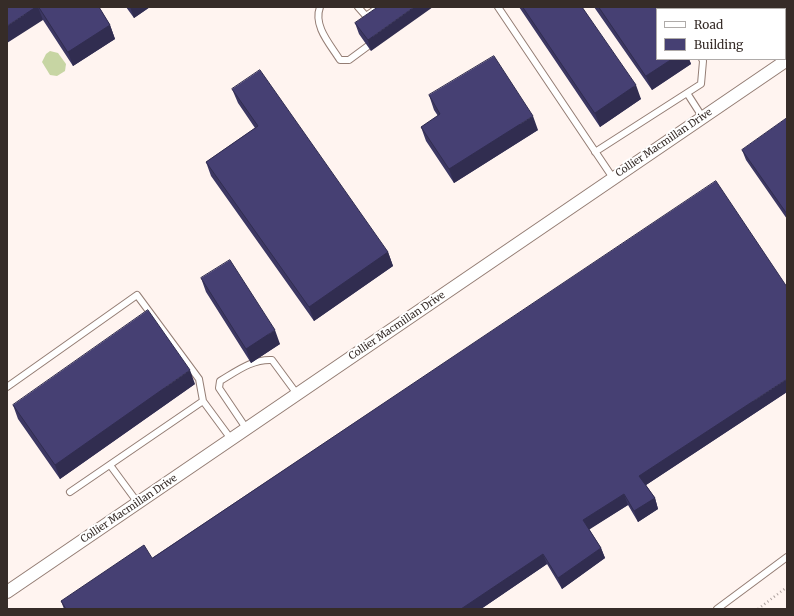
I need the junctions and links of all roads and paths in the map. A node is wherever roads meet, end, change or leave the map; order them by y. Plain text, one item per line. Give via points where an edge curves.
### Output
1 (320, 7) edge
2 (358, 7) edge
3 (379, 7) edge
4 (498, 7) edge
5 (368, 46) edge
6 (702, 60) edge
7 (787, 60) edge
8 (687, 93) junction
9 (703, 118) junction
10 (595, 152) junction
11 (613, 178) junction
12 (7, 387) edge
13 (297, 394) junction
14 (203, 401) junction
15 (246, 428) junction
16 (231, 439) junction
17 (110, 464) junction
18 (70, 492) dead end
19 (138, 503) junction
20 (787, 557) edge
21 (787, 587) edge
22 (7, 592) edge
23 (717, 609) edge
24 (758, 609) edge

1 - 5 lane via 319,26 340,60 349,60
2 - 3 lane via 366,16
4 - 10 lane
6 - 8 lane via 701,84
7 - 9 street, Collier Macmillan Drive
8 - 9 lane
8 - 10 lane
9 - 11 street, Collier Macmillan Drive
10 - 11 lane
11 - 13 street, Collier Macmillan Drive
12 - 14 lane via 137,295 198,379
13 - 15 street, Collier Macmillan Drive
13 - 15 lane via 272,360 262,359 245,366 220,382 219,388
14 - 16 lane
14 - 17 lane
15 - 16 street, Collier Macmillan Drive
16 - 19 street, Collier Macmillan Drive
17 - 18 lane
17 - 19 lane
19 - 22 street, Collier Macmillan Drive
20 - 23 lane
21 - 24 path

